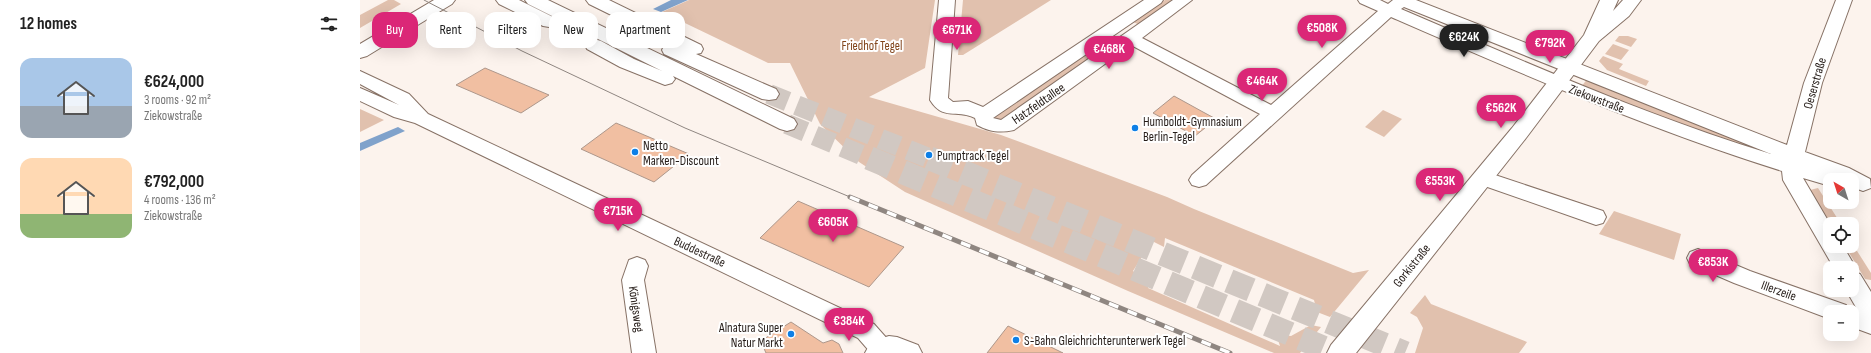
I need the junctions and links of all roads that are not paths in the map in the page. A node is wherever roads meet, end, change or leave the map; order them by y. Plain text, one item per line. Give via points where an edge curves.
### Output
1 (422, 0) edge
2 (446, 0) edge
3 (505, 0) edge
4 (534, 0) edge
5 (563, 0) edge
6 (595, 0) edge
7 (947, 0) edge
8 (1155, 0) edge
9 (1184, 0) edge
10 (1366, 0) edge
11 (1609, 0) edge
12 (1632, 0) edge
13 (1844, 0) edge
14 (1398, 3) edge
15 (1592, 37) junction
16 (360, 38) edge
17 (1130, 38) junction
18 (360, 52) edge
19 (1562, 74) junction
20 (360, 77) edge
21 (745, 83) junction
22 (360, 94) edge
23 (769, 94) tunnel mouth
24 (753, 106) junction
25 (1272, 113) junction
26 (984, 115) junction
27 (421, 118) junction
28 (787, 124) tunnel mouth
29 (1793, 162) junction
30 (1823, 176) edge
31 (1483, 178) junction
32 (1199, 180) dead end
33 (1862, 184) edge
34 (1596, 217) dead end
35 (1823, 230) edge
36 (1698, 258) dead end
37 (637, 266) dead end
38 (1859, 292) edge
39 (1823, 307) edge
40 (1871, 312) edge
41 (1859, 320) edge
42 (1871, 324) edge
43 (880, 351) edge
44 (644, 353) edge
45 (909, 353) edge
46 (1340, 353) edge

1 - 16 main road
2 - 18 main road
3 - 24 main road via 646,71 700,91
4 - 24 main road
5 - 21 main road
6 - 21 main road via 699,52
7 - 26 street via 939,100 949,108 968,107
8 - 26 street, Hatzfeldtallee
9 - 17 street, Hatzfeldtallee
10 - 14 street, Ziekowstraße
11 - 15 main road, Gorkistraße
12 - 15 main road, Gorkistraße via 1623,12
13 - 29 street, Oeserstraße via 1819,64
14 - 19 street, Ziekowstraße
14 - 25 street
15 - 19 main road, Gorkistraße
17 - 25 street
17 - 26 street, Hatzfeldtallee via 1006,125 999,127 990,124 984,121
19 - 29 street, Ziekowstraße via 1733,149
19 - 31 main road, Gorkistraße via 1535,113
20 - 27 street, Buddestraße via 403,98
21 - 23 main road
22 - 27 street, Buddestraße via 401,113
24 - 28 main road
25 - 32 street
27 - 43 street, Buddestraße via 866,331
29 - 30 street, Ziekowstraße
29 - 33 street, Ziekowstraße via 1842,173
29 - 35 street via 1793,180
31 - 34 street
31 - 46 main road, Gorkistraße
36 - 39 street, Illerzeile
37 - 44 street, Königsweg via 633,280
38 - 40 street
41 - 42 street
43 - 45 main road, Buddestraße via 893,347

